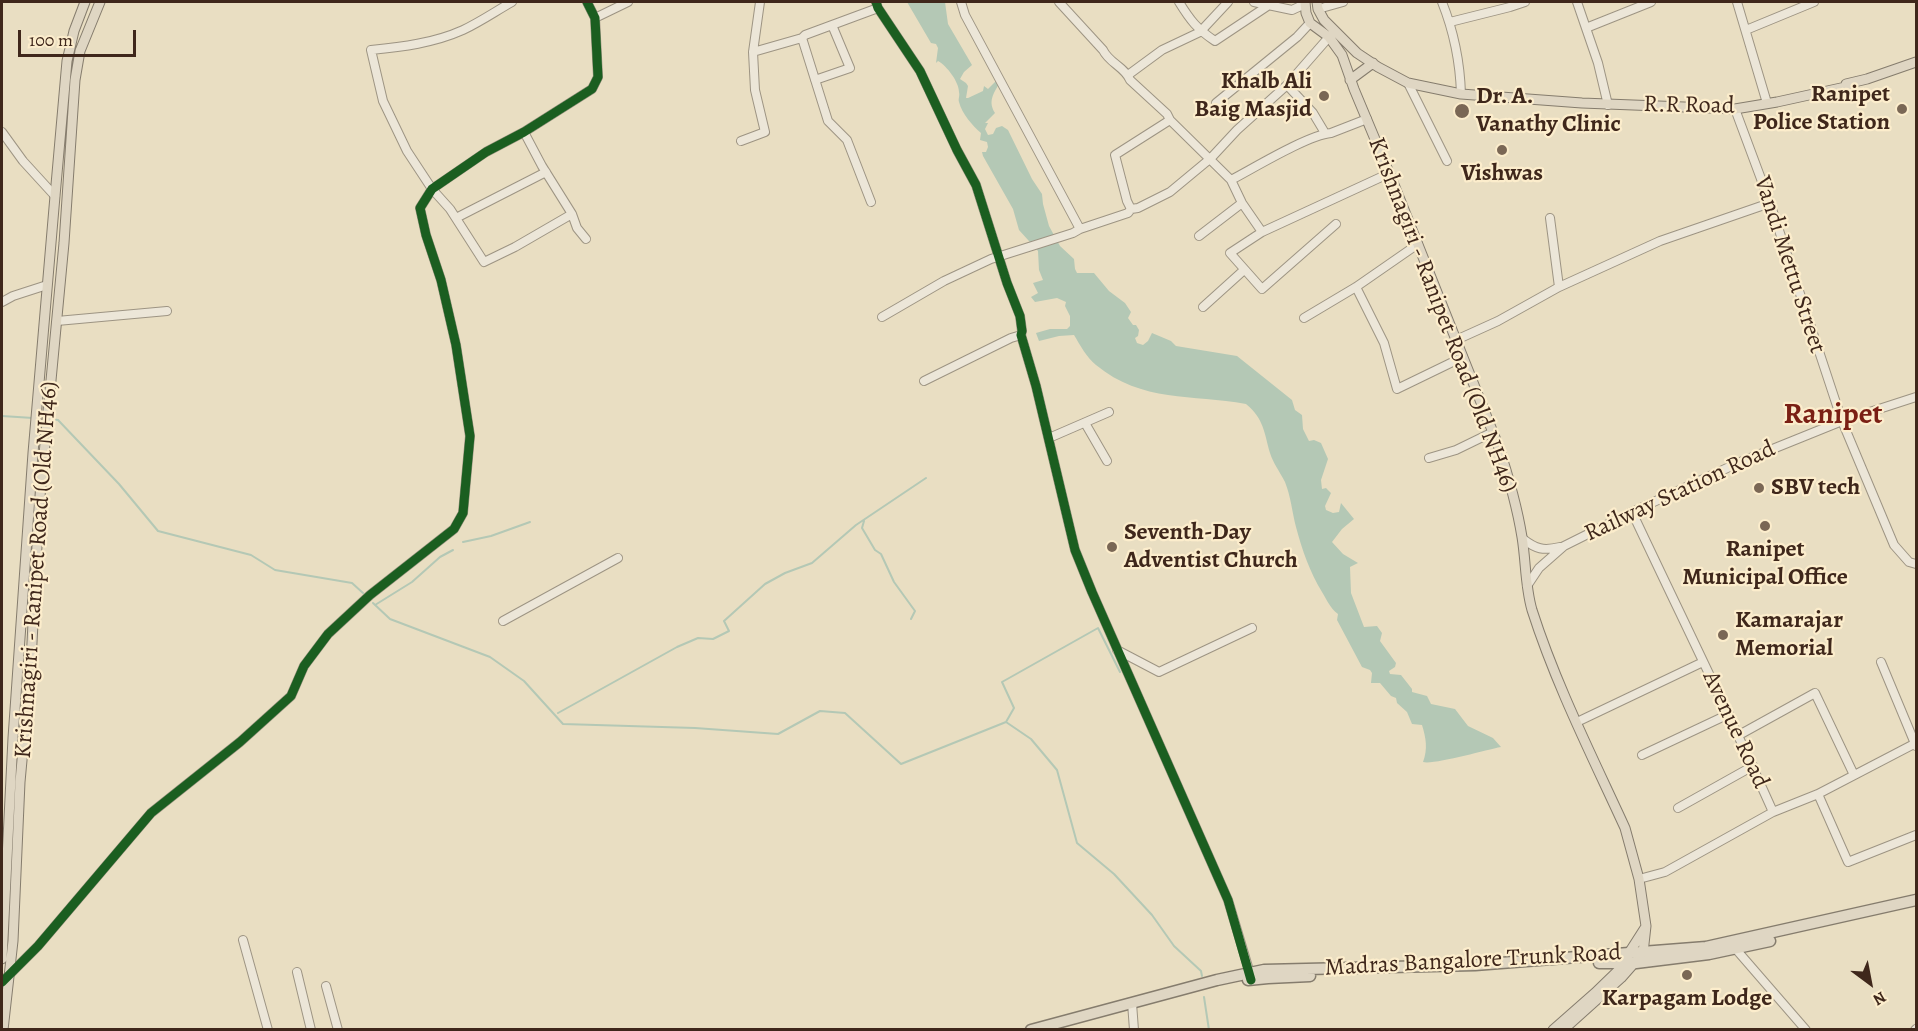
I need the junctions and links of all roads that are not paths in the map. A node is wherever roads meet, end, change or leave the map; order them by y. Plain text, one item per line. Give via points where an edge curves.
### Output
1 (85, 2) edge
2 (100, 2) edge
3 (494, 2) edge
4 (512, 2) edge
5 (587, 2) edge
6 (628, 2) edge
7 (760, 2) edge
8 (961, 2) edge
9 (1059, 2) edge
10 (1179, 2) edge
11 (1228, 2) edge
12 (1254, 2) edge
13 (1343, 2) edge
14 (1442, 2) edge
15 (1525, 2) edge
16 (1577, 2) edge
17 (1651, 2) edge
18 (1737, 2) edge
19 (1814, 2) edge
20 (1305, 3) edge
21 (877, 5) edge
22 (1269, 5) junction
23 (1317, 5) edge
24 (497, 10) junction
25 (595, 18) junction
26 (1450, 22) junction
27 (1310, 23) junction
28 (832, 25) junction
29 (1586, 28) junction
30 (1746, 30) junction
31 (1200, 32) junction
32 (1329, 37) junction
33 (802, 38) junction
34 (753, 52) junction
35 (1373, 63) junction
36 (1917, 63) edge
37 (1128, 75) junction
38 (815, 80) junction
39 (1350, 80) junction
40 (1408, 82) junction
41 (1287, 85) junction
42 (1461, 94) junction
43 (1774, 102) junction
44 (1216, 104) dead end
45 (1608, 105) junction
46 (1735, 109) junction
47 (1366, 119) junction
48 (1170, 120) junction
49 (2, 132) edge
50 (524, 132) junction
51 (1325, 133) junction
52 (741, 141) dead end
53 (1211, 158) junction
54 (1447, 162) dead end
55 (546, 172) junction
56 (1389, 173) junction
57 (1231, 180) junction
58 (432, 189) junction
59 (55, 195) junction
60 (871, 202) dead end
61 (1242, 203) junction
62 (1770, 203) junction
63 (1131, 209) junction
64 (572, 214) junction
65 (456, 218) junction
66 (1550, 218) dead end
67 (1336, 224) dead end
68 (1080, 229) junction
69 (1262, 232) junction
70 (1199, 236) dead end
71 (586, 238) dead end
72 (1418, 244) junction
73 (1000, 257) junction
74 (1244, 270) junction
75 (47, 285) junction
76 (1356, 287) junction
77 (1559, 287) junction
78 (2, 302) edge
79 (1203, 307) dead end
80 (167, 311) dead end
81 (882, 317) dead end
82 (1304, 318) dead end
83 (57, 321) junction
84 (1021, 335) junction
85 (1456, 340) junction
86 (1463, 357) junction
87 (924, 381) dead end
88 (1917, 397) edge
89 (1109, 412) dead end
90 (1842, 422) junction
91 (1085, 423) junction
92 (1493, 432) junction
93 (1049, 438) junction
94 (1429, 458) dead end
95 (1107, 461) dead end
96 (1632, 512) junction
97 (1523, 539) junction
98 (1564, 546) junction
99 (618, 558) dead end
100 (1917, 564) edge
101 (1527, 586) junction
102 (503, 621) dead end
103 (1252, 628) dead end
104 (1117, 650) junction
105 (1703, 662) junction
106 (1881, 662) dead end
107 (1729, 714) junction
108 (1577, 722) junction
109 (1739, 735) junction
110 (1916, 744) edge
111 (1642, 755) dead end
112 (1753, 766) junction
113 (1854, 775) junction
114 (1818, 794) junction
115 (1678, 808) dead end
116 (1773, 812) junction
117 (5, 824) edge
118 (1917, 835) edge
119 (1639, 879) junction
120 (4, 883) edge
121 (1917, 900) edge
122 (1917, 907) edge
123 (1646, 926) junction
124 (3, 927) edge
125 (243, 940) dead end
126 (1734, 946) junction
127 (1643, 953) junction
128 (2, 959) edge
129 (1631, 959) junction
130 (297, 972) dead end
131 (1251, 976) junction
132 (5, 979) edge
133 (326, 986) dead end
134 (1132, 1007) junction
135 (3, 1029) edge
136 (268, 1029) edge
137 (311, 1029) edge
138 (338, 1029) edge
139 (1031, 1029) edge
140 (1053, 1029) edge
141 (1134, 1029) edge
142 (1553, 1029) edge
143 (1563, 1029) edge
144 (1805, 1029) edge

1 - 59 main road, Krishnagiri - Ranipet Road (Old NH46) via 69,47
2 - 83 main road, Krishnagiri - Ranipet Road (Old NH46) via 77,65
3 - 24 street
4 - 24 street
5 - 25 street
6 - 25 street
7 - 34 street
8 - 68 street
9 - 37 street
10 - 31 street
11 - 31 street
12 - 22 street
13 - 23 street
14 - 26 street
15 - 26 street
16 - 29 street
17 - 29 street
18 - 30 street
19 - 30 street
20 - 22 street via 1292,10
20 - 27 main road
21 - 28 street
21 - 73 street via 920,71 976,185
22 - 31 street via 1215,41
23 - 35 main road, R.R Road via 1324,20
24 - 58 street via 434,40 371,50 383,101 407,151
25 - 50 street via 598,77 592,89
26 - 42 street via 1460,63
27 - 32 main road
27 - 44 street
28 - 33 street
28 - 38 street via 849,68
29 - 45 street
30 - 43 street
31 - 37 street via 1162,50
32 - 39 main road via 1341,54
32 - 41 street
33 - 34 street
33 - 38 street
34 - 52 street via 755,90 765,132
35 - 39 main road
35 - 40 main road, R.R Road
36 - 43 main road, R.R Road via 1850,85
37 - 48 street
38 - 60 street via 828,121 847,140
39 - 47 main road, Krishnagiri - Ranipet Road (Old NH46)
40 - 42 main road, R.R Road
40 - 54 street
41 - 51 street
41 - 53 street
42 - 45 main road, R.R Road
43 - 46 main road, R.R Road
45 - 46 main road, R.R Road
46 - 62 street, Vandi Mettu Street
47 - 51 street
47 - 56 main road, Krishnagiri - Ranipet Road (Old NH46)
48 - 53 street
48 - 63 street via 1115,155
49 - 59 street
50 - 55 street
50 - 58 street via 486,152
51 - 57 street
53 - 57 street
53 - 63 street via 1170,192
55 - 64 street
55 - 65 street
56 - 69 street
56 - 72 main road, Krishnagiri - Ranipet Road (Old NH46)
57 - 61 street
58 - 65 street
58 - 132 street via 420,208 456,345 470,436 463,513 454,529 328,634 304,666 291,696 151,813
59 - 75 main road, Krishnagiri - Ranipet Road (Old NH46)
61 - 69 street
61 - 70 street
62 - 77 street via 1660,241
62 - 90 street, Vandi Mettu Street
63 - 68 street
64 - 65 street via 484,262
64 - 71 street
66 - 77 street
67 - 74 street via 1262,290
68 - 73 street
69 - 74 street via 1230,253
72 - 76 street
72 - 85 main road, Krishnagiri - Ranipet Road (Old NH46)
73 - 81 street via 944,280
73 - 84 street via 1020,316
74 - 79 street
75 - 78 street
75 - 117 main road, Krishnagiri - Ranipet Road (Old NH46)
76 - 82 street
76 - 86 street via 1384,343 1397,389
77 - 85 street
80 - 83 street
83 - 132 main road, Krishnagiri - Ranipet Road (Old NH46) via 39,507 13,940
84 - 87 street
84 - 93 street
85 - 86 main road, Krishnagiri - Ranipet Road (Old NH46)
86 - 92 main road, Krishnagiri - Ranipet Road (Old NH46)
88 - 90 street, Railway Station Road
89 - 91 street
90 - 96 street, Railway Station Road via 1738,463
90 - 100 street, Vandi Mettu Street via 1894,545 1909,562
91 - 93 street
91 - 95 street
92 - 94 street
92 - 97 main road, Krishnagiri - Ranipet Road (Old NH46) via 1510,481
93 - 104 street via 1075,550
96 - 98 street, Railway Station Road
96 - 105 street, Avenue Road
97 - 98 street via 1538,549
97 - 101 main road, Krishnagiri - Ranipet Road (Old NH46)
98 - 101 street, Railway Station Road via 1539,568
99 - 102 street
101 - 108 main road, Krishnagiri - Ranipet Road (Old NH46) via 1532,609
103 - 104 street via 1160,672
104 - 131 street via 1228,900
105 - 107 street, Avenue Road
105 - 108 street
106 - 110 street
107 - 109 street, Avenue Road
107 - 111 street
108 - 119 main road, Krishnagiri - Ranipet Road (Old NH46) via 1625,828
109 - 112 street, Avenue Road
109 - 113 street via 1815,693
110 - 113 street
112 - 115 street
112 - 116 street, Avenue Road
113 - 114 street
114 - 116 street
114 - 118 street via 1848,862
116 - 119 street, Avenue Road via 1665,872
117 - 120 main road, Krishnagiri - Ranipet Road (Old NH46)
119 - 123 main road, Krishnagiri - Ranipet Road (Old NH46)
120 - 124 main road, Krishnagiri - Ranipet Road (Old NH46)
121 - 126 highway, Madras Bangalore Trunk Road
122 - 126 highway, Madras Bangalore Trunk Road
123 - 127 main road, Krishnagiri - Ranipet Road (Old NH46)
123 - 129 main road
124 - 128 main road, Krishnagiri - Ranipet Road (Old NH46)
125 - 136 street
126 - 127 highway, Madras Bangalore Trunk Road
126 - 129 highway
126 - 144 street
127 - 129 highway, Madras Bangalore Trunk Road
129 - 131 highway, Madras Bangalore Trunk Road via 1264,970
129 - 142 main road
129 - 143 main road
130 - 137 street
131 - 134 highway, Madras Bangalore Trunk Road
132 - 135 main road, Krishnagiri - Ranipet Road (Old NH46)
133 - 138 street
134 - 139 highway, Madras Bangalore Trunk Road
134 - 140 highway
134 - 141 street

